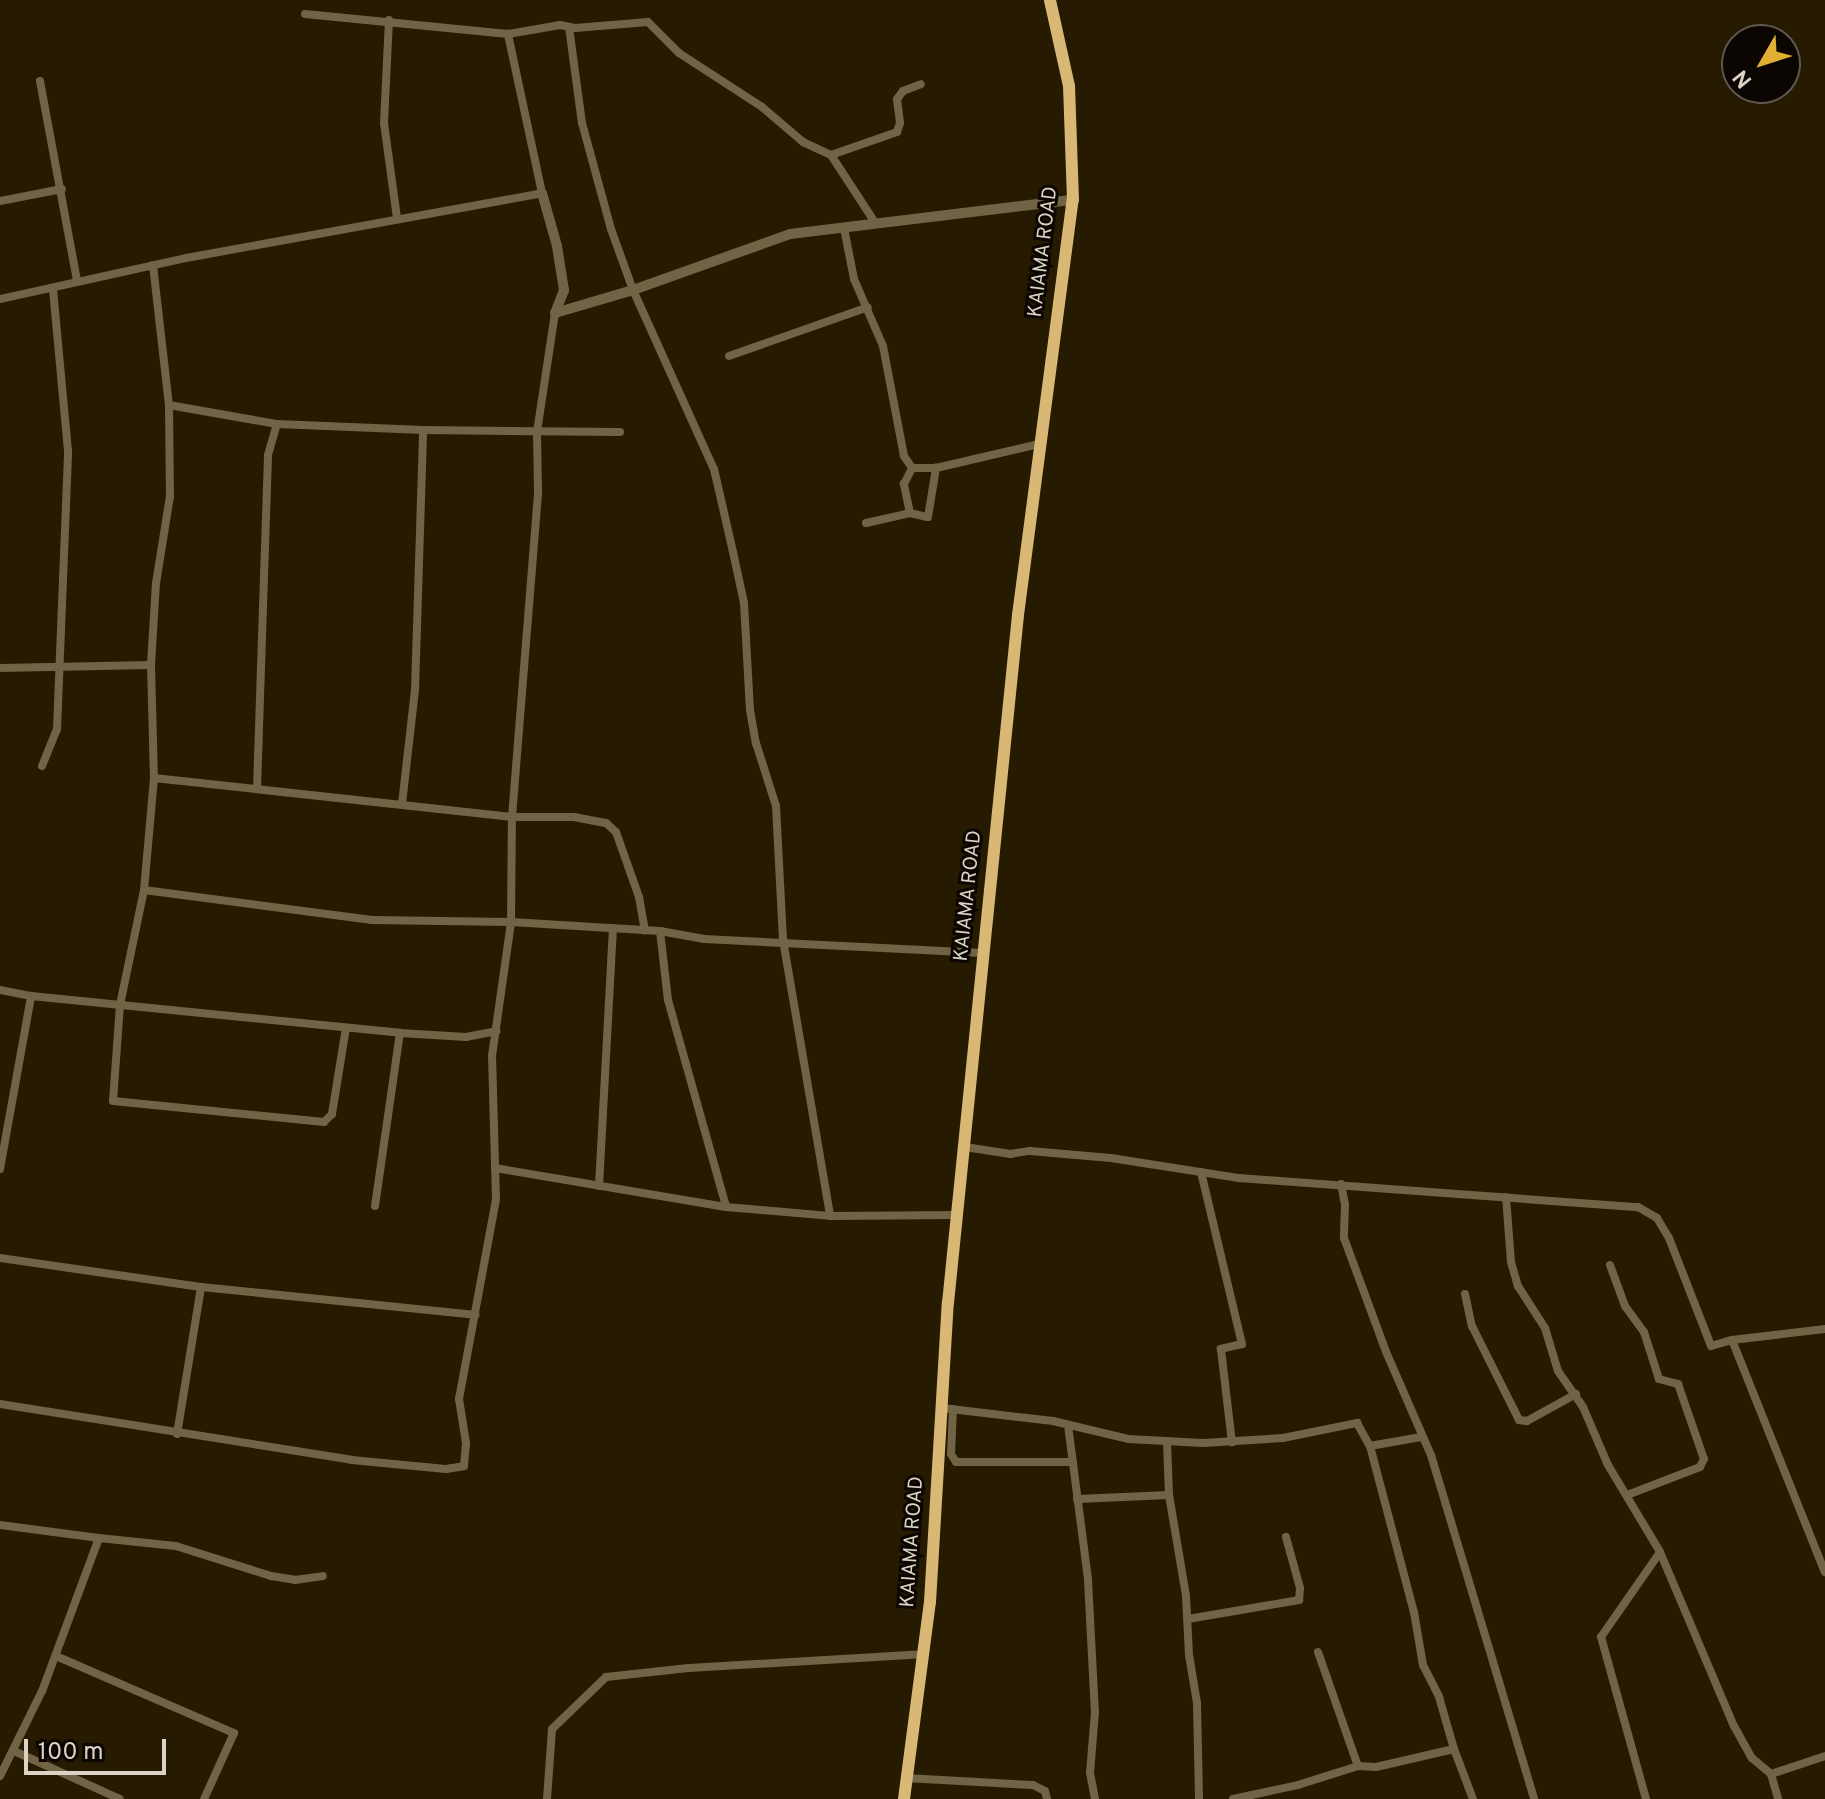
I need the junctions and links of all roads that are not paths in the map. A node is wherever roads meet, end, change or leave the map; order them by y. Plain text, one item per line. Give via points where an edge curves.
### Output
1 (1050, 0) edge
2 (305, 14) dead end
3 (389, 20) junction
4 (569, 27) junction
5 (508, 34) junction
6 (40, 81) dead end
7 (921, 84) dead end
8 (831, 155) junction
9 (62, 189) junction
10 (542, 193) junction
11 (1073, 200) junction
12 (0, 201) edge
13 (397, 218) junction
14 (876, 224) junction
15 (844, 228) junction
16 (153, 265) junction
17 (77, 281) junction
18 (53, 288) junction
19 (633, 290) junction
20 (0, 299) edge
21 (868, 307) junction
22 (555, 313) junction
23 (729, 356) dead end
24 (169, 405) junction
25 (277, 424) junction
26 (423, 430) junction
27 (537, 432) junction
28 (620, 432) dead end
29 (1039, 444) junction
30 (912, 468) junction
31 (936, 468) junction
32 (910, 513) junction
33 (866, 523) dead end
34 (61, 664) junction
35 (151, 665) junction
36 (0, 668) edge
37 (42, 766) dead end
38 (154, 778) junction
39 (257, 788) junction
40 (402, 804) junction
41 (512, 817) junction
42 (144, 890) junction
43 (511, 922) junction
44 (613, 928) junction
45 (645, 930) junction
46 (660, 931) junction
47 (783, 940) junction
48 (983, 953) junction
49 (0, 990) edge
50 (31, 996) junction
51 (120, 1005) junction
52 (346, 1028) junction
53 (496, 1031) junction
54 (400, 1033) junction
55 (965, 1147) junction
56 (495, 1168) junction
57 (0, 1169) edge
58 (1201, 1172) junction
59 (1341, 1184) junction
60 (599, 1186) junction
61 (1506, 1197) junction
62 (375, 1206) dead end
63 (726, 1207) junction
64 (957, 1215) junction
65 (830, 1216) junction
66 (0, 1258) edge
67 (1610, 1265) dead end
68 (201, 1287) junction
69 (1465, 1294) dead end
70 (476, 1315) junction
71 (1825, 1329) edge
72 (1732, 1340) junction
73 (1576, 1394) junction
74 (0, 1404) edge
75 (947, 1408) junction
76 (1068, 1425) junction
77 (177, 1434) junction
78 (1421, 1437) junction
79 (1167, 1441) junction
80 (1232, 1442) junction
81 (1370, 1446) junction
82 (1073, 1462) junction
83 (1169, 1495) junction
84 (1627, 1495) junction
85 (1077, 1499) junction
86 (0, 1525) edge
87 (1286, 1537) dead end
88 (99, 1538) junction
89 (1660, 1552) junction
90 (1825, 1572) edge
91 (323, 1576) dead end
92 (1188, 1619) junction
93 (1318, 1652) dead end
94 (922, 1654) junction
95 (56, 1656) junction
96 (1454, 1749) junction
97 (14, 1751) junction
98 (1825, 1756) edge
99 (1358, 1766) junction
100 (1771, 1774) junction
101 (0, 1776) edge
102 (906, 1778) junction
103 (1268, 1796) edge
104 (120, 1799) edge
105 (204, 1799) edge
106 (547, 1799) edge
107 (904, 1799) edge
108 (1047, 1799) edge
109 (1095, 1799) edge
110 (1199, 1799) edge
111 (1233, 1799) edge
112 (1473, 1799) edge
113 (1534, 1799) edge
114 (1646, 1799) edge
115 (1778, 1799) edge

1 - 11 highway, KAIAMA ROAD via 1069,86
2 - 3 street
3 - 5 street
3 - 13 street via 384,123
4 - 5 street
4 - 8 street via 648,22 679,53 762,107 803,142
4 - 19 street via 582,123
5 - 10 street
6 - 9 street
7 - 8 street via 897,99 897,132
8 - 14 street
9 - 12 street
9 - 17 street
10 - 13 street
10 - 22 street via 564,290
11 - 14 street
11 - 29 highway, KAIAMA ROAD
13 - 16 street
14 - 15 street
15 - 19 street via 790,234
15 - 21 street via 854,279
16 - 17 street
16 - 24 street
17 - 18 street
18 - 20 street
18 - 34 street via 68,451
19 - 22 street
19 - 47 street via 714,469 744,603 756,743 776,806
21 - 23 street
21 - 30 street via 883,346 904,456
22 - 27 street
24 - 25 street
24 - 35 street via 170,496 156,583
25 - 26 street
25 - 39 street via 268,455
26 - 27 street
26 - 40 street via 415,690
27 - 28 street
27 - 41 street via 538,491
29 - 31 street
29 - 48 highway, KAIAMA ROAD
30 - 31 street
30 - 32 street via 904,484
31 - 32 street via 931,513 922,518
32 - 33 street
34 - 35 street
34 - 36 street
34 - 37 street via 57,729
35 - 38 street
38 - 39 street
38 - 42 street
39 - 40 street
40 - 41 street
41 - 43 street
41 - 45 street via 574,817 612,828 635,885
42 - 43 street via 372,920
42 - 51 street
43 - 44 street
43 - 53 street
44 - 45 street
44 - 60 street
45 - 46 street
46 - 47 street via 704,939
46 - 63 street via 668,1000
47 - 48 street
47 - 65 street
48 - 55 highway, KAIAMA ROAD
49 - 50 street
50 - 51 street
50 - 57 street
51 - 52 street
51 - 52 street via 113,1101 299,1121 330,1119
52 - 54 street
53 - 54 street via 466,1037
53 - 56 street
54 - 62 street
55 - 58 street via 1111,1158
55 - 64 highway, KAIAMA ROAD
56 - 60 street
56 - 70 street via 496,1199
58 - 59 street
58 - 80 street via 1242,1344 1221,1349
59 - 61 street
59 - 78 street via 1344,1238
60 - 63 street
61 - 72 street via 1638,1207 1657,1218 1711,1346
61 - 73 street via 1514,1275 1545,1328 1558,1371
63 - 65 street
64 - 65 street
64 - 75 highway, KAIAMA ROAD
66 - 68 street
67 - 84 street via 1625,1306 1644,1332 1659,1379 1678,1384 1704,1459 1700,1467
68 - 70 street
68 - 77 street
69 - 73 street via 1472,1326 1519,1420 1527,1421
70 - 77 street via 459,1399 467,1457 458,1470
71 - 72 street
72 - 90 street
73 - 84 street
74 - 77 street
75 - 76 street
75 - 82 street via 956,1462
75 - 94 highway, KAIAMA ROAD
76 - 79 street via 1128,1439
76 - 82 street
78 - 81 street
78 - 113 street via 1431,1455
79 - 80 street
79 - 83 street
80 - 81 street via 1357,1423
81 - 96 street via 1423,1665
82 - 85 street
83 - 85 street
83 - 92 street
84 - 89 street
85 - 109 street via 1088,1580 1095,1712 1090,1773
86 - 88 street
87 - 92 street via 1299,1600
88 - 91 street via 176,1546 271,1576
88 - 95 street
89 - 100 street via 1734,1726 1752,1758
89 - 114 street via 1601,1637
92 - 110 street
93 - 99 street
94 - 102 highway, KAIAMA ROAD
94 - 106 street via 606,1677 552,1729
95 - 97 street
95 - 105 street via 234,1733
96 - 99 street via 1376,1767
96 - 112 street
97 - 101 street
97 - 104 street
98 - 100 street
99 - 103 street
100 - 115 street
102 - 107 highway, KAIAMA ROAD
102 - 108 street via 1033,1785 1045,1791
103 - 111 street

